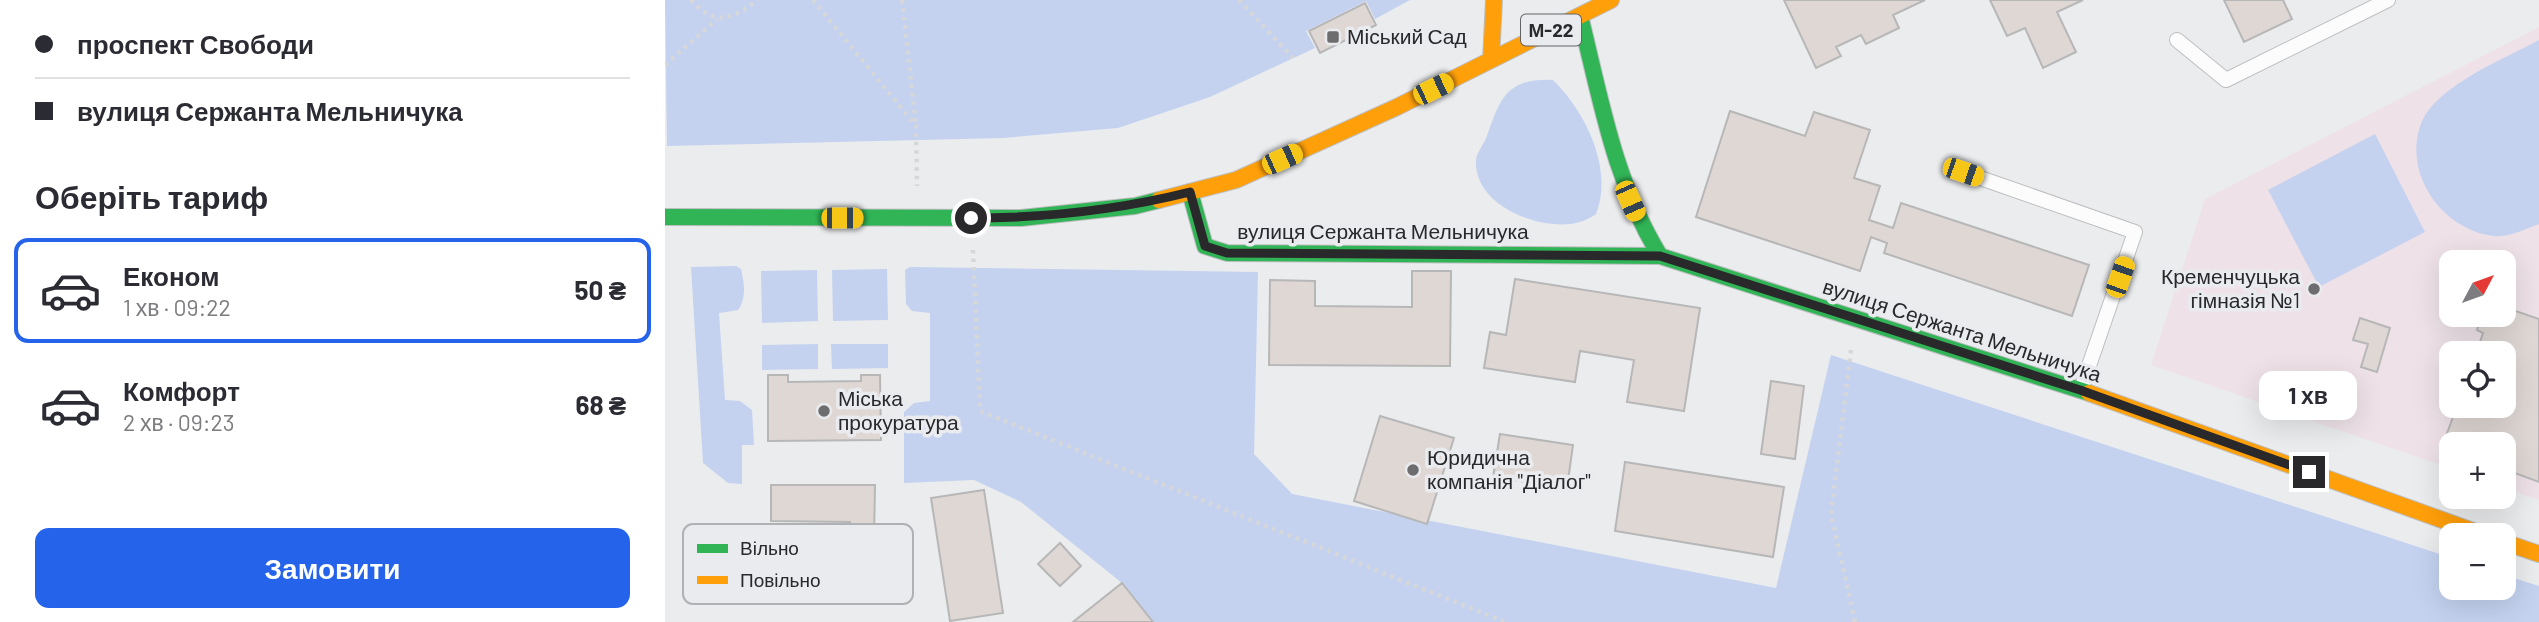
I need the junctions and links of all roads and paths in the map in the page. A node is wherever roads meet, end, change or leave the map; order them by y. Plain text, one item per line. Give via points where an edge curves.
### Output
1 (691, 0) edge
2 (758, 0) edge
3 (813, 0) edge
4 (902, 0) edge
5 (1239, 0) edge
6 (1494, 0) edge
7 (1611, 0) edge
8 (2388, 0) edge
9 (1580, 16) junction
10 (717, 18) junction
11 (2177, 40) dead end
12 (1293, 58) dead end
13 (1491, 60) junction
14 (665, 65) edge
15 (916, 126) junction
16 (1963, 172) dead end
17 (1190, 192) junction
18 (665, 217) edge
19 (918, 218) junction
20 (971, 218) junction
21 (1660, 256) junction
22 (1854, 318) junction
23 (2080, 390) junction
24 (2451, 523) edge
25 (2516, 546) edge
26 (2539, 554) edge
27 (1505, 622) edge
28 (1855, 622) edge

1 - 10 path via 704,15
2 - 10 path via 740,13
3 - 15 path
4 - 15 path
5 - 12 path
6 - 13 main road
7 - 9 main road, М-22
8 - 11 lane via 2226,80
9 - 13 main road, М-22
9 - 21 main road via 1621,180
10 - 14 path
13 - 17 main road, М-22 via 1235,180
15 - 19 path
16 - 23 lane via 2135,232
17 - 20 main road, М-22 via 1135,206 1021,218
17 - 21 main road, вулиця Сержанта Мельничука via 1205,246 1227,253
18 - 19 main road, М-22
19 - 20 main road, М-22
20 - 27 path via 980,411
21 - 22 main road, вулиця Сержанта Мельничука
22 - 23 main road, вулиця Сержанта Мельничука
22 - 28 path via 1831,514
23 - 24 main road, вулиця Сержанта Мельничука
25 - 26 main road

